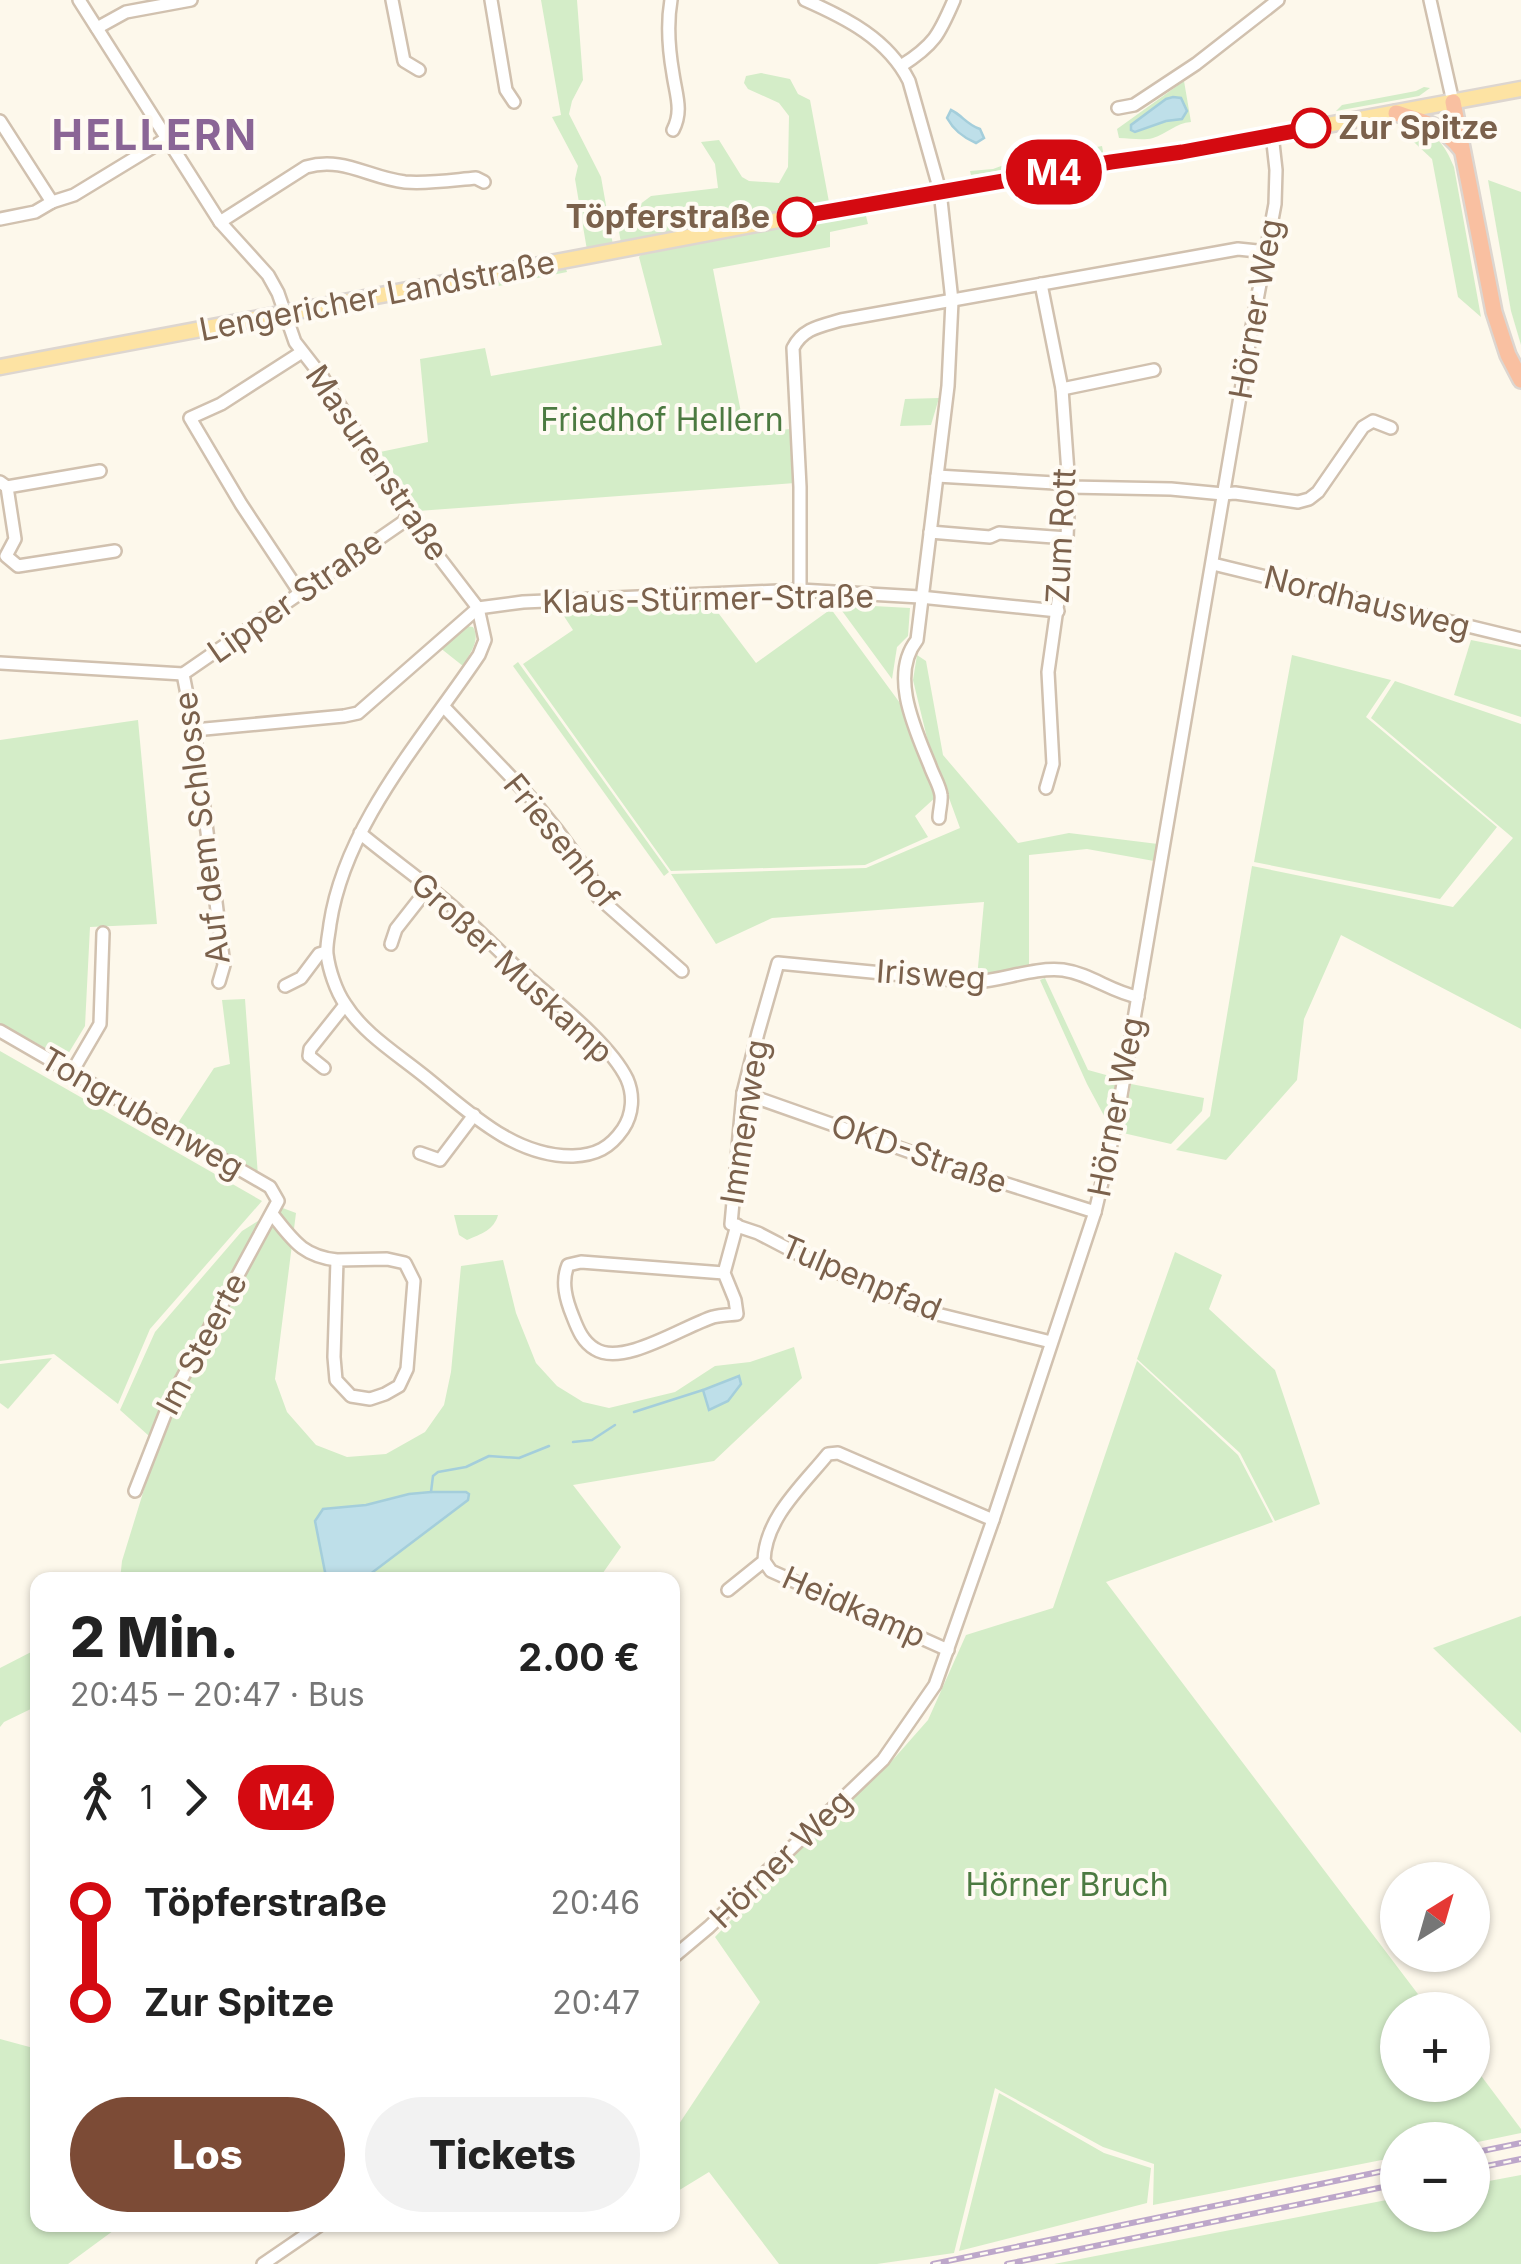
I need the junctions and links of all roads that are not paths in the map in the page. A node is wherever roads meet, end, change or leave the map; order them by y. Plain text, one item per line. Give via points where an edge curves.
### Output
1 (79, 0) edge
2 (191, 0) edge
3 (392, 0) edge
4 (491, 0) edge
5 (670, 0) edge
6 (805, 0) edge
7 (954, 0) edge
8 (1278, 0) edge
9 (1430, 0) edge
10 (97, 28) junction
11 (901, 66) junction
12 (419, 70) dead end
13 (1521, 88) edge
14 (514, 102) dead end
15 (1453, 102) junction
16 (1118, 108) dead end
17 (1396, 113) junction
18 (0, 121) edge
19 (673, 130) dead end
20 (1272, 134) junction
21 (166, 139) junction
22 (1465, 157) junction
23 (484, 182) dead end
24 (940, 191) junction
25 (52, 202) junction
26 (0, 219) edge
27 (220, 222) junction
28 (1267, 252) junction
29 (1041, 284) junction
30 (952, 301) junction
31 (284, 314) junction
32 (302, 352) junction
33 (0, 367) edge
34 (1154, 370) dead end
35 (1521, 380) edge
36 (1062, 390) junction
37 (1391, 428) dead end
38 (100, 471) dead end
39 (938, 476) junction
40 (4, 484) edge
41 (1069, 488) junction
42 (1223, 494) junction
43 (409, 518) junction
44 (930, 532) junction
45 (1067, 538) junction
46 (116, 550) dead end
47 (1212, 564) junction
48 (800, 590) junction
49 (300, 593) junction
50 (920, 597) junction
51 (478, 608) junction
52 (1058, 611) junction
53 (1521, 639) edge
54 (0, 664) edge
55 (183, 674) junction
56 (444, 707) junction
57 (194, 730) junction
58 (1046, 788) dead end
59 (938, 818) dead end
60 (360, 834) junction
61 (429, 888) junction
62 (103, 933) dead end
63 (392, 944) dead end
64 (326, 952) junction
65 (778, 963) joint
66 (682, 970) dead end
67 (220, 982) dead end
68 (285, 986) dead end
69 (1138, 997) junction
70 (345, 1005) junction
71 (0, 1031) edge
72 (324, 1068) dead end
73 (72, 1072) junction
74 (744, 1093) junction
75 (474, 1115) junction
76 (420, 1153) dead end
77 (278, 1201) joint
78 (1095, 1212) junction
79 (272, 1214) junction
80 (734, 1225) junction
81 (337, 1260) junction
82 (724, 1272) junction
83 (1051, 1342) junction
84 (135, 1491) dead end
85 (993, 1520) junction
86 (764, 1560) junction
87 (728, 1590) dead end
88 (948, 1650) junction
89 (680, 1951) edge
90 (310, 2232) edge
91 (262, 2264) edge

1 - 10 street, Masurenstraße
2 - 10 street via 126,12
3 - 12 street via 404,60
4 - 14 street via 506,90
5 - 19 street via 680,110
6 - 11 street via 860,28
7 - 11 street via 927,50
8 - 16 street via 1180,74 1134,105
9 - 15 street
10 - 21 street, Masurenstraße
11 - 24 street
13 - 15 main road, Lengericher Landstraße
15 - 17 main road, Lengericher Landstraße
15 - 22 highway
17 - 20 main road, Lengericher Landstraße
17 - 22 highway via 1441,129
18 - 25 street
20 - 24 main road, Lengericher Landstraße
20 - 28 street, Hörner Weg via 1277,190
21 - 25 street
21 - 27 street, Masurenstraße
22 - 35 highway via 1494,312
23 - 27 street via 403,182 322,162
24 - 30 street
24 - 31 main road, Lengericher Landstraße
25 - 26 street
27 - 31 street, Masurenstraße via 268,275
28 - 29 street via 1238,249
28 - 42 street, Hörner Weg
29 - 30 street
29 - 36 street, Zum Rott
30 - 39 street
30 - 48 street via 841,320 796,341
31 - 32 street, Masurenstraße
31 - 33 main road, Lengericher Landstraße
32 - 43 street, Masurenstraße
32 - 49 street via 190,418
34 - 36 street
36 - 41 street, Zum Rott
37 - 42 street via 1373,421 1363,427 1309,500
38 - 40 street
39 - 41 street
39 - 44 street
40 - 46 street via 15,539 6,556 18,566
41 - 42 street
41 - 45 street, Zum Rott
42 - 47 street, Hörner Weg
43 - 49 street, Lipper Straße
43 - 51 street, Masurenstraße
44 - 45 street
44 - 50 street
45 - 52 street, Zum Rott
47 - 53 street, Nordhausweg
47 - 69 street, Hörner Weg
48 - 50 street, Klaus-Stürmer-Straße
48 - 51 street, Klaus-Stürmer-Straße
49 - 55 street, Lipper Straße
50 - 52 street, Klaus-Stürmer-Straße
50 - 59 street via 917,640 904,677 941,796
51 - 56 street, Großer Muskamp via 485,640
51 - 57 street via 358,713
52 - 58 street, Zum Rott via 1048,672 1053,764
54 - 55 street, Lipper Straße
55 - 57 street, Auf dem Schlosse
56 - 60 street, Großer Muskamp
56 - 66 street, Friesenhof via 531,798 590,876 598,898
57 - 67 street, Auf dem Schlosse via 224,965
60 - 61 street, Großer Muskamp
60 - 64 street, Großer Muskamp via 334,900
61 - 63 street
61 - 75 street, Großer Muskamp via 604,1048 632,1094 627,1123 616,1138 583,1156 526,1148
62 - 73 street via 100,1024
64 - 68 street
64 - 70 street, Großer Muskamp
65 - 69 street, Irisweg via 976,982 1058,970
65 - 74 street, Immenweg
69 - 78 street, Hörner Weg
70 - 72 street via 310,1049
70 - 75 street, Großer Muskamp via 370,1033
71 - 73 street, Tongrubenweg
73 - 77 street, Tongrubenweg via 270,1187
74 - 78 street, OKD-Straße
74 - 80 street, Immenweg
75 - 76 street via 440,1160
77 - 79 street, Im Steerte
78 - 83 street, Hörner Weg
79 - 81 street via 298,1246 316,1258
79 - 84 street, Im Steerte via 171,1399
80 - 82 street, Immenweg
80 - 83 street, Tulpenpfad via 925,1310
81 - 81 street via 405,1263 414,1281 408,1369 400,1386 370,1399 351,1396 336,1380
82 - 82 street via 736,1314 612,1354 583,1339 562,1278 568,1264 581,1262
83 - 85 street, Hörner Weg
85 - 86 street, Heidkamp via 828,1454 779,1514
85 - 88 street, Hörner Weg
86 - 87 street, Heidkamp
86 - 88 street, Heidkamp via 771,1571
88 - 89 street, Hörner Weg via 934,1687 884,1760
90 - 91 street

